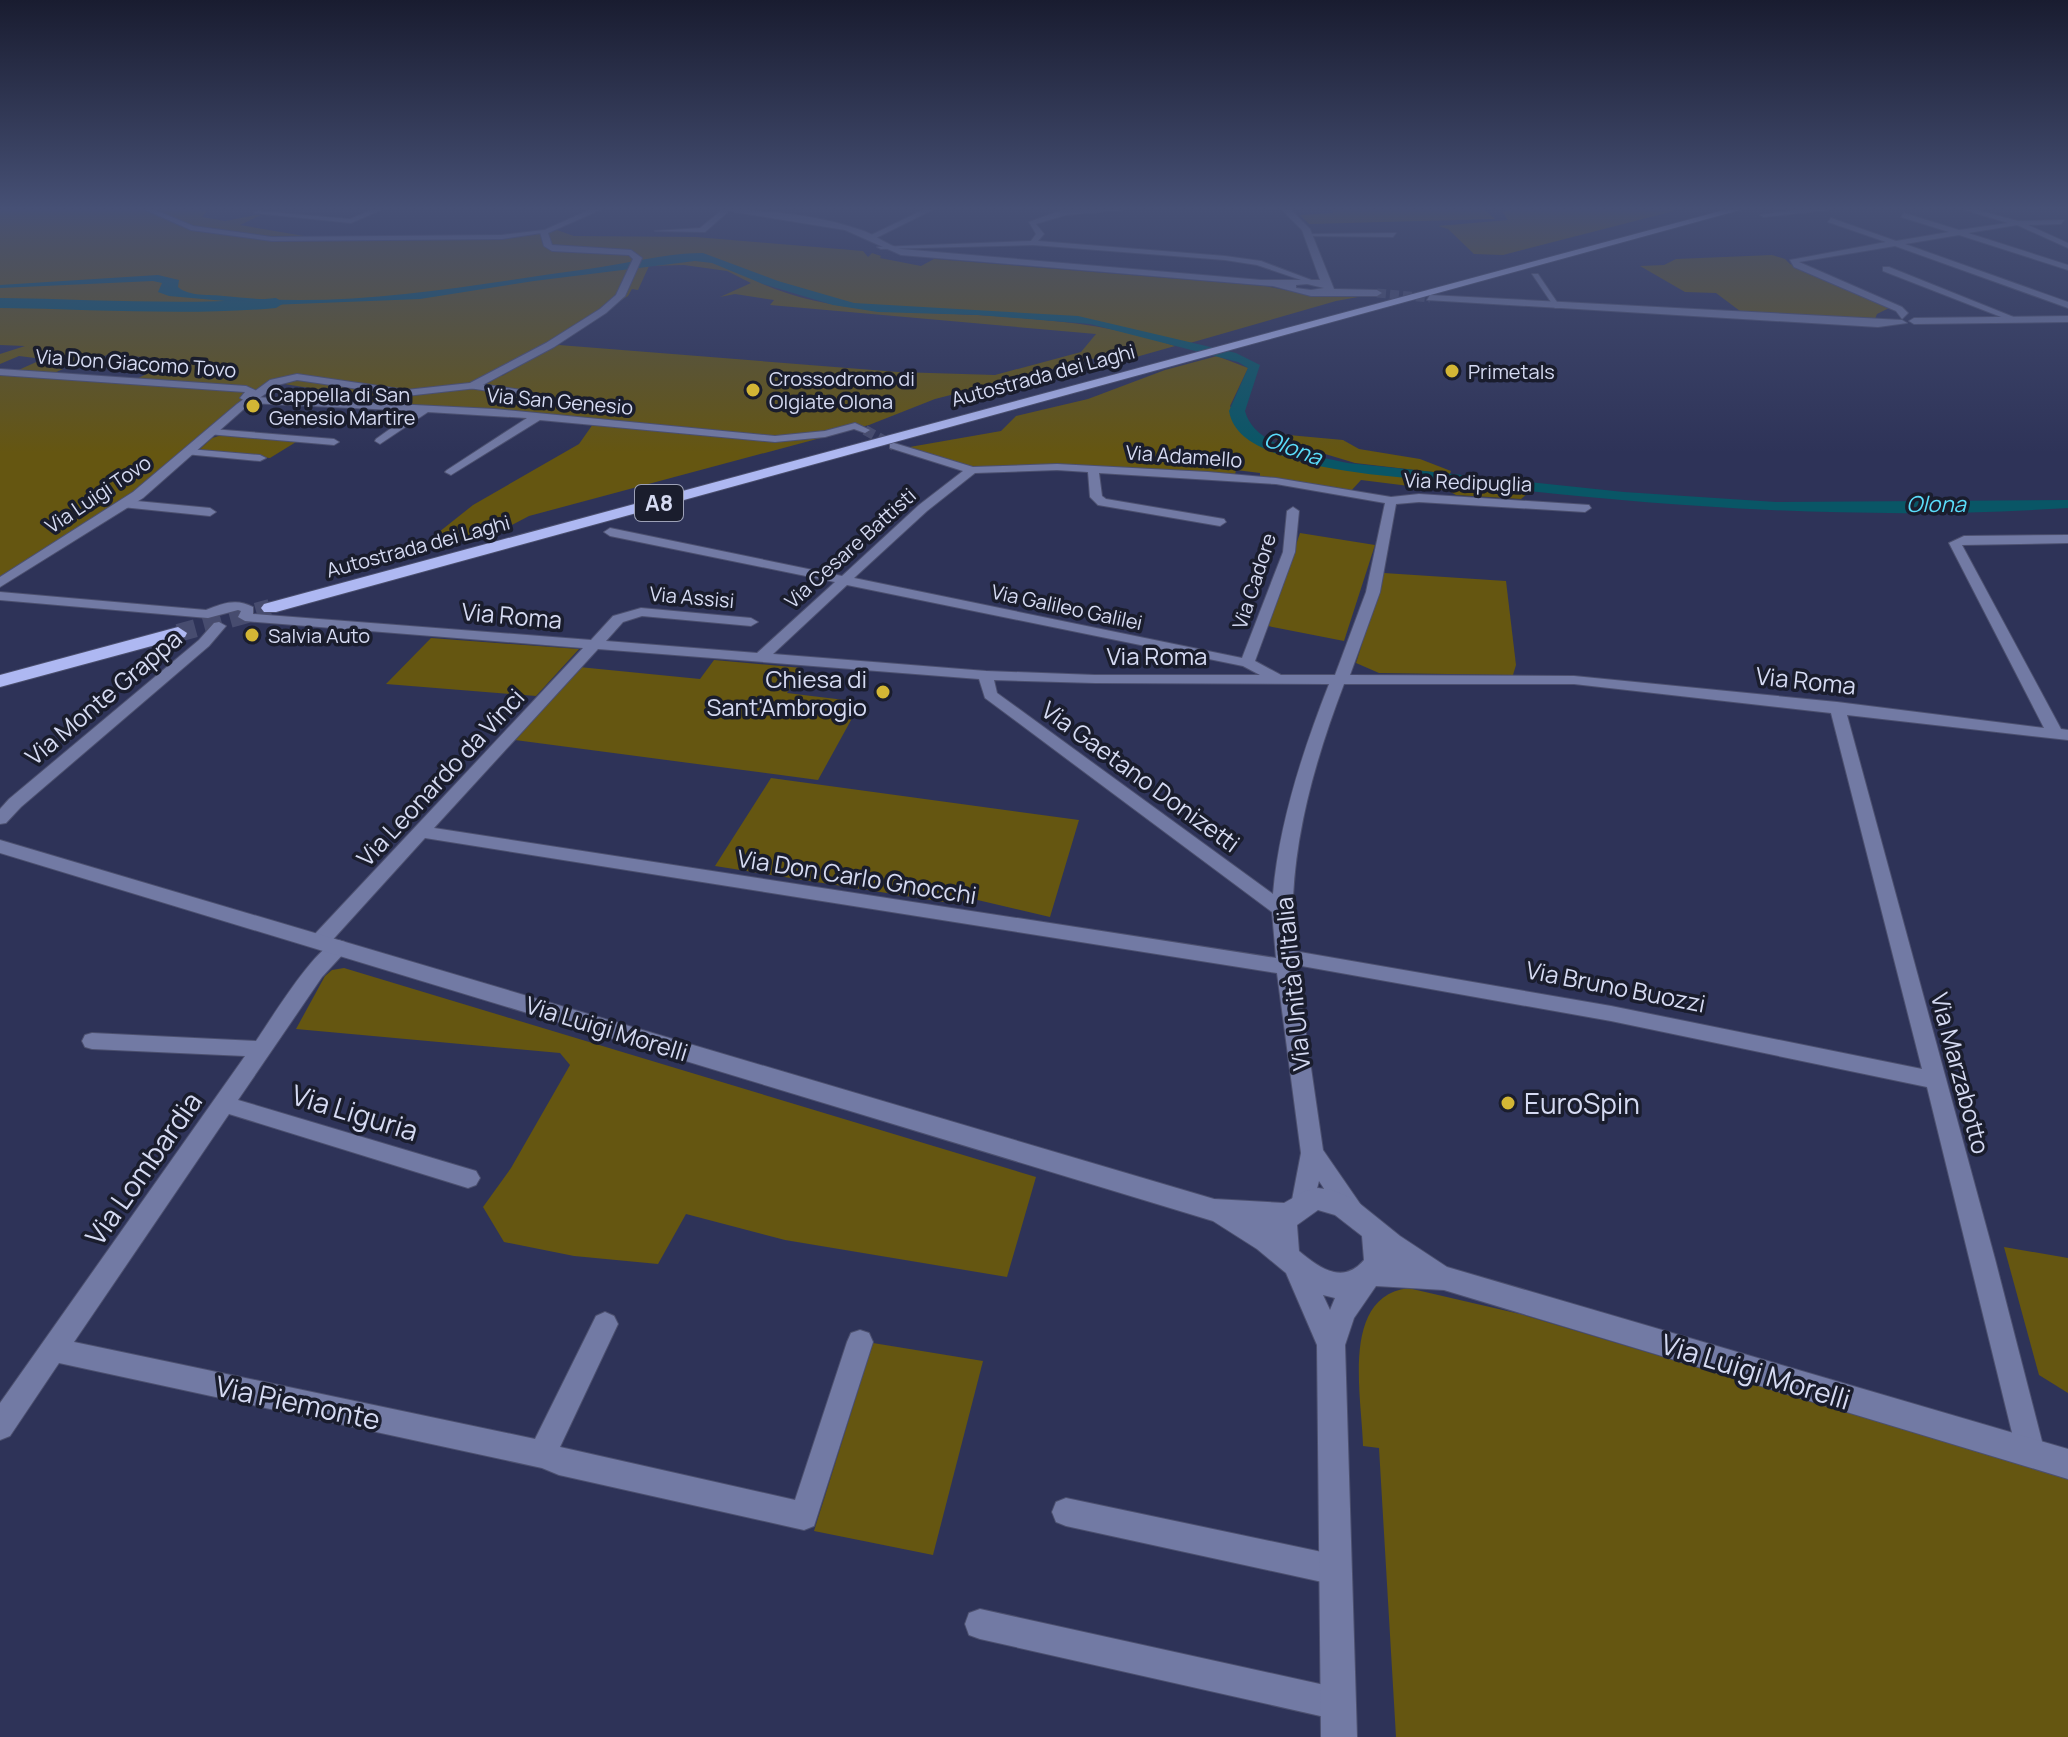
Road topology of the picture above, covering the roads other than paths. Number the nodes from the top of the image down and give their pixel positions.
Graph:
1 (623, 291) edge
2 (1358, 291) edge
3 (1409, 291) edge
4 (1437, 291) edge
5 (1547, 291) edge
6 (1857, 291) edge
7 (1943, 291) edge
8 (2030, 291) edge
9 (1377, 293) tunnel mouth
10 (1431, 297) tunnel mouth
11 (2068, 305) edge
12 (1558, 306) junction
13 (1902, 319) junction
14 (2068, 319) edge
15 (2017, 320) junction
16 (1189, 354) junction
17 (0, 372) edge
18 (473, 386) junction
19 (528, 394) dead end
20 (249, 400) junction
21 (425, 409) junction
22 (538, 416) junction
23 (865, 430) tunnel mouth
24 (212, 432) junction
25 (380, 441) dead end
26 (334, 442) dead end
27 (894, 446) tunnel mouth
28 (189, 452) junction
29 (260, 458) dead end
30 (1093, 469) junction
31 (972, 470) junction
32 (451, 472) dead end
33 (1391, 501) junction
34 (126, 504) junction
35 (1585, 508) dead end
36 (1293, 511) dead end
37 (210, 512) dead end
38 (1220, 522) dead end
39 (610, 532) dead end
40 (2068, 539) edge
41 (843, 581) junction
42 (0, 583) edge
43 (0, 596) edge
44 (268, 604) tunnel mouth
45 (213, 620) junction
46 (751, 622) dead end
47 (595, 645) junction
48 (759, 659) junction
49 (1247, 663) junction
50 (0, 669) edge
51 (986, 675) junction
52 (1340, 678) junction
53 (1280, 679) junction
54 (0, 681) edge
55 (1837, 707) junction
56 (2061, 734) edge
57 (8, 807) edge
58 (0, 819) edge
59 (421, 832) junction
60 (0, 846) edge
61 (1281, 909) junction
62 (329, 944) junction
63 (1286, 961) junction
64 (92, 1041) dead end
65 (262, 1049) junction
66 (1935, 1080) junction
67 (224, 1104) junction
68 (1312, 1153) junction
69 (468, 1178) dead end
70 (1351, 1208) junction
71 (1214, 1210) junction
72 (1296, 1210) junction
73 (1374, 1231) junction
74 (1294, 1264) junction
75 (1368, 1275) junction
76 (1444, 1278) junction
77 (605, 1324) dead end
78 (860, 1342) dead end
79 (1331, 1345) junction
80 (54, 1350) junction
81 (0, 1426) edge
82 (2031, 1453) junction
83 (542, 1454) junction
84 (2068, 1464) edge
85 (1066, 1512) dead end
86 (1336, 1570) junction
87 (980, 1624) dead end
88 (1338, 1704) junction
89 (1339, 1737) edge

1 - 18 street
2 - 9 street
3 - 16 highway, Autostrada dei Laghi / A8
4 - 16 highway, Autostrada dei Laghi / A8
5 - 12 street
6 - 13 street
7 - 15 street
8 - 11 street
10 - 12 street
12 - 13 street
13 - 15 street
14 - 15 street
16 - 44 highway, Autostrada dei Laghi / A8
17 - 20 street, Via Don Giacomo Tovo
18 - 19 street
18 - 20 street, Via Luigi Tovo
20 - 21 street, Via San Genesio
20 - 24 street, Via Luigi Tovo
21 - 22 street, Via San Genesio
21 - 25 street
22 - 23 street, Via San Genesio
22 - 32 street
24 - 26 street
24 - 28 street, Via Luigi Tovo
27 - 31 street
28 - 29 street
28 - 34 street, Via Luigi Tovo
30 - 31 street, Via Adamello
30 - 33 street, Via Adamello
30 - 38 street
31 - 41 street, Via Cesare Battisti
33 - 35 street, Via Redipuglia
33 - 52 street, Via Redipuglia
34 - 37 street
34 - 42 street, Via Luigi Tovo
36 - 49 street, Via Cadore
39 - 41 street, Via Galileo Galilei
40 - 56 street
41 - 48 street, Via Cesare Battisti
41 - 49 street, Via Galileo Galilei
43 - 45 street
45 - 47 street, Via Roma
45 - 57 street, Via Monte Grappa
46 - 47 street, Via Assisi
47 - 48 street, Via Roma
47 - 59 street, Via Leonardo da Vinci
48 - 51 street, Via Roma
49 - 53 street, Via Galileo Galilei
50 - 54 highway
51 - 53 street, Via Roma
51 - 61 street, Via Gaetano Donizetti
52 - 53 street, Via Roma
52 - 55 street, Via Roma
52 - 61 street, Via Unità d'Italia
55 - 56 street, Via Roma
55 - 66 street, Via Marzabotto
57 - 58 street, Via Monte Grappa
59 - 62 street, Via Leonardo da Vinci
59 - 63 street, Via Don Carlo Gnocchi
60 - 62 street, Via Luigi Morelli
61 - 63 street, Via Unità d'Italia
62 - 65 street, Via Lombardia
62 - 71 street, Via Luigi Morelli
63 - 66 street, Via Bruno Buozzi
63 - 68 street, Via Unità d'Italia
64 - 65 street
65 - 67 street, Via Lombardia
66 - 82 street, Via Marzabotto
67 - 69 street, Via Liguria
67 - 80 street, Via Lombardia
68 - 70 street, Via Unità d'Italia
68 - 72 street, Via Unità d'Italia
70 - 72 street, Via Luigi Morelli
70 - 73 street, Via Luigi Morelli
71 - 72 street, Via Luigi Morelli
71 - 74 street, Via Luigi Morelli
72 - 74 street
73 - 75 street
73 - 76 street, Via Luigi Morelli
74 - 75 street, Via Luigi Morelli
74 - 79 street
75 - 76 street, Via Luigi Morelli
75 - 79 street
76 - 82 street, Via Luigi Morelli
77 - 83 street
78 - 83 street, Via Piemonte
79 - 86 street
80 - 81 street, Via Lombardia
80 - 83 street, Via Piemonte
82 - 84 street, Via Luigi Morelli
85 - 86 street
86 - 88 street
87 - 88 street
88 - 89 street

